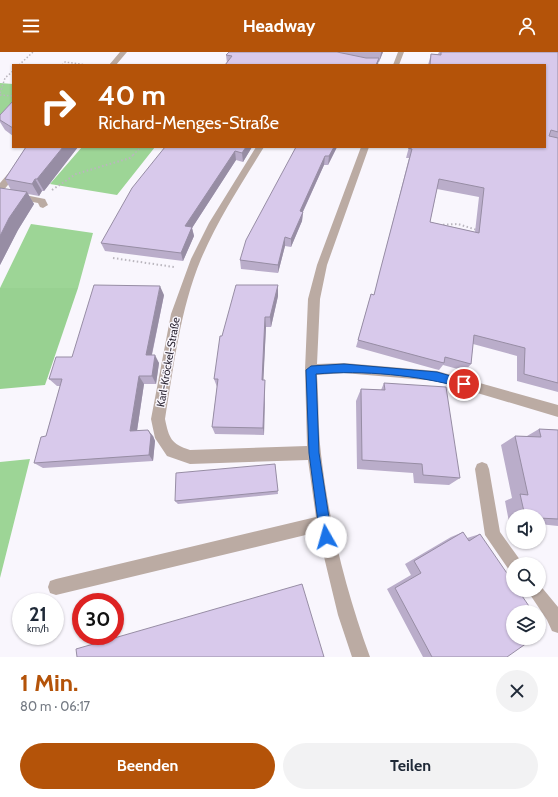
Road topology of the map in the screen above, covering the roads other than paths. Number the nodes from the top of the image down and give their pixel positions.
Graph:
1 (113, 52) edge
2 (124, 52) edge
3 (401, 52) edge
4 (112, 64) edge
5 (396, 64) edge
6 (34, 148) edge
7 (259, 148) edge
8 (365, 148) edge
9 (0, 189) edge
10 (0, 194) edge
11 (42, 203) road end
12 (311, 370) junction
13 (558, 411) edge
14 (314, 453) junction
15 (482, 469) dead end
16 (324, 523) junction
17 (510, 557) edge
18 (56, 587) dead end
19 (540, 597) edge
20 (558, 625) edge
21 (361, 657) edge

1 - 4 street
2 - 4 street
3 - 5 street
6 - 9 street
7 - 14 street, Karl-Kröckel-Straße
8 - 12 street
10 - 11 street
12 - 13 street
12 - 14 street
14 - 16 street
15 - 17 street
16 - 18 street
16 - 21 street
19 - 20 street

